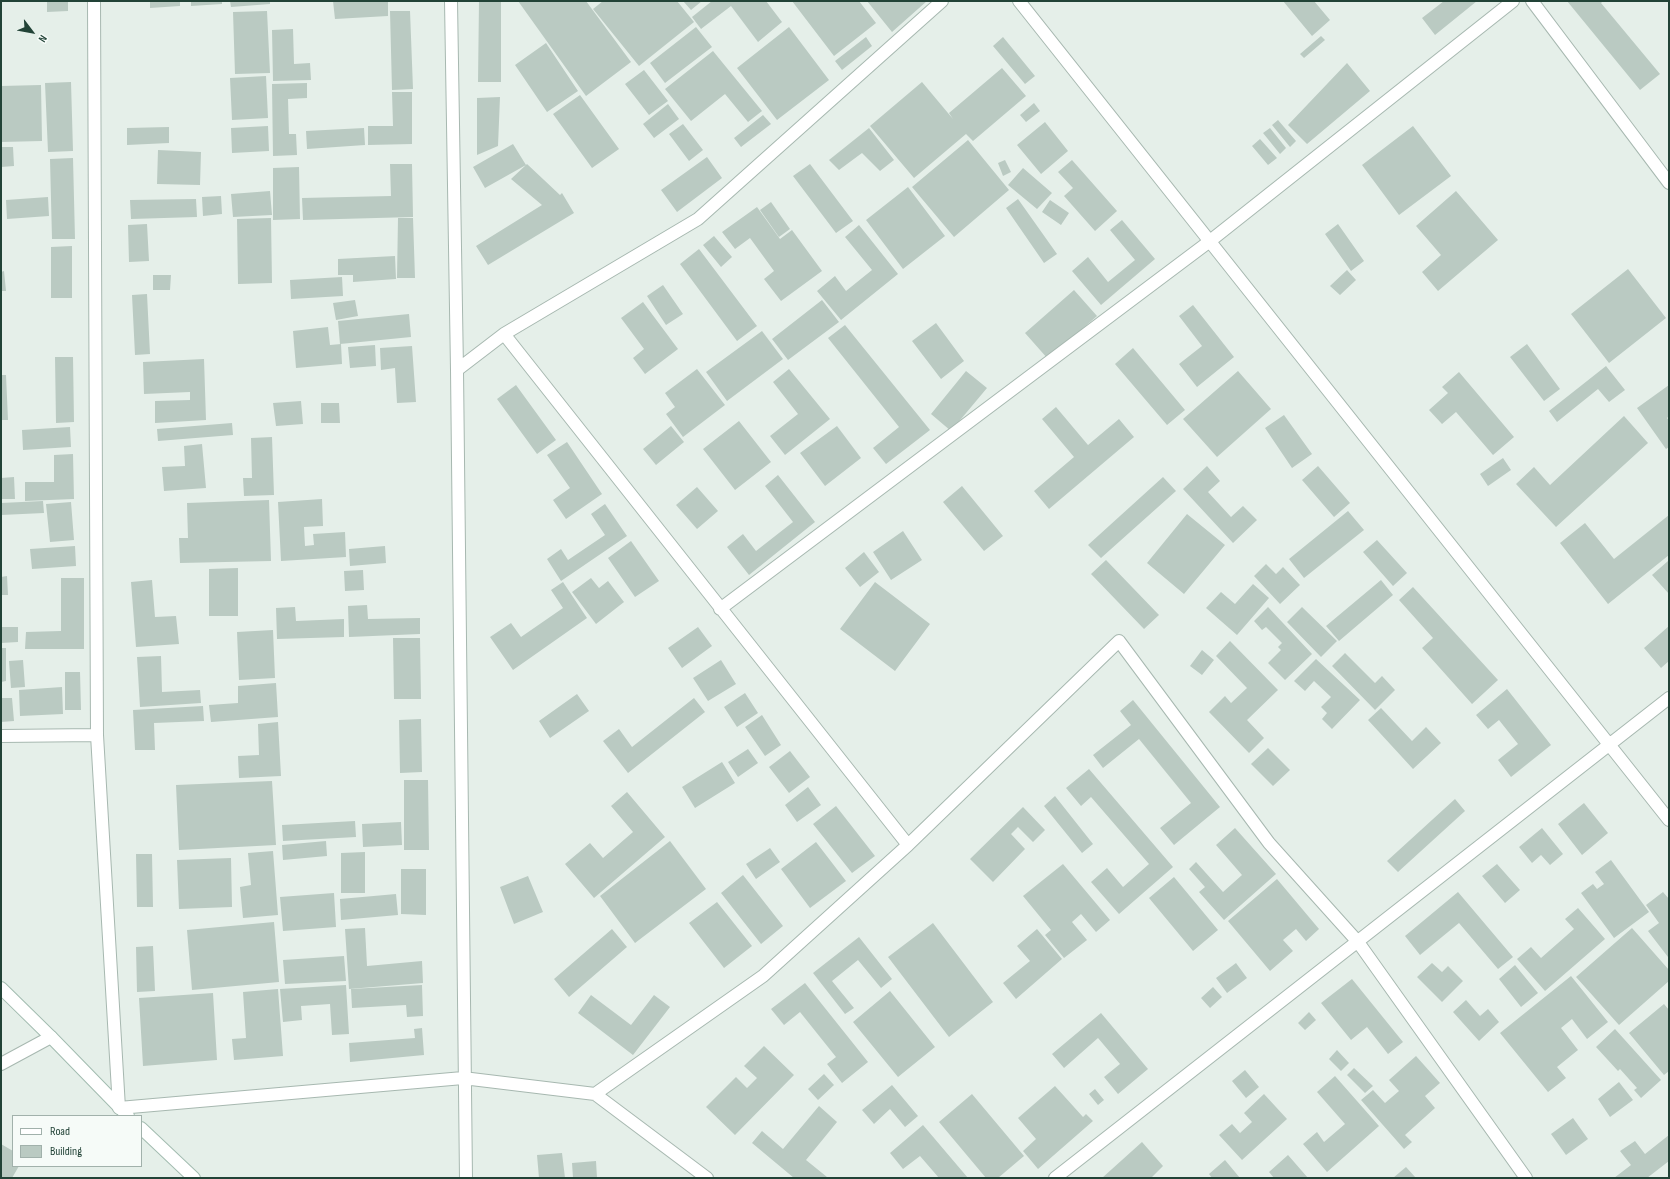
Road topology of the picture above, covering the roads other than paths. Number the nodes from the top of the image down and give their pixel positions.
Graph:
1 (94, 1) edge
2 (451, 1) edge
3 (942, 1) edge
4 (1019, 1) edge
5 (1513, 1) edge
6 (1532, 1) edge
7 (1669, 182) edge
8 (1210, 241) junction
9 (504, 334) junction
10 (457, 370) junction
11 (720, 609) junction
12 (1669, 698) edge
13 (97, 735) junction
14 (1, 736) edge
15 (1610, 744) junction
16 (1669, 820) edge
17 (908, 845) junction
18 (1358, 942) junction
19 (1, 988) edge
20 (52, 1036) junction
21 (1, 1064) edge
22 (464, 1078) junction
23 (595, 1094) junction
24 (123, 1112) edge
25 (142, 1129) edge
26 (194, 1178) edge
27 (466, 1178) edge
28 (707, 1178) edge
29 (1055, 1178) edge
30 (1526, 1178) edge

1 - 13 street
2 - 10 street
3 - 9 street
4 - 8 street
5 - 8 street
6 - 7 street
8 - 11 street
8 - 15 street
9 - 10 street
9 - 11 street
10 - 22 street
11 - 17 street
12 - 15 street
13 - 14 street
13 - 24 street
15 - 16 street
15 - 18 street
17 - 18 street
17 - 23 street
18 - 29 street
18 - 30 street
19 - 20 street
20 - 21 street
20 - 24 street
22 - 23 street
22 - 24 street
22 - 27 street
23 - 28 street
25 - 26 street

